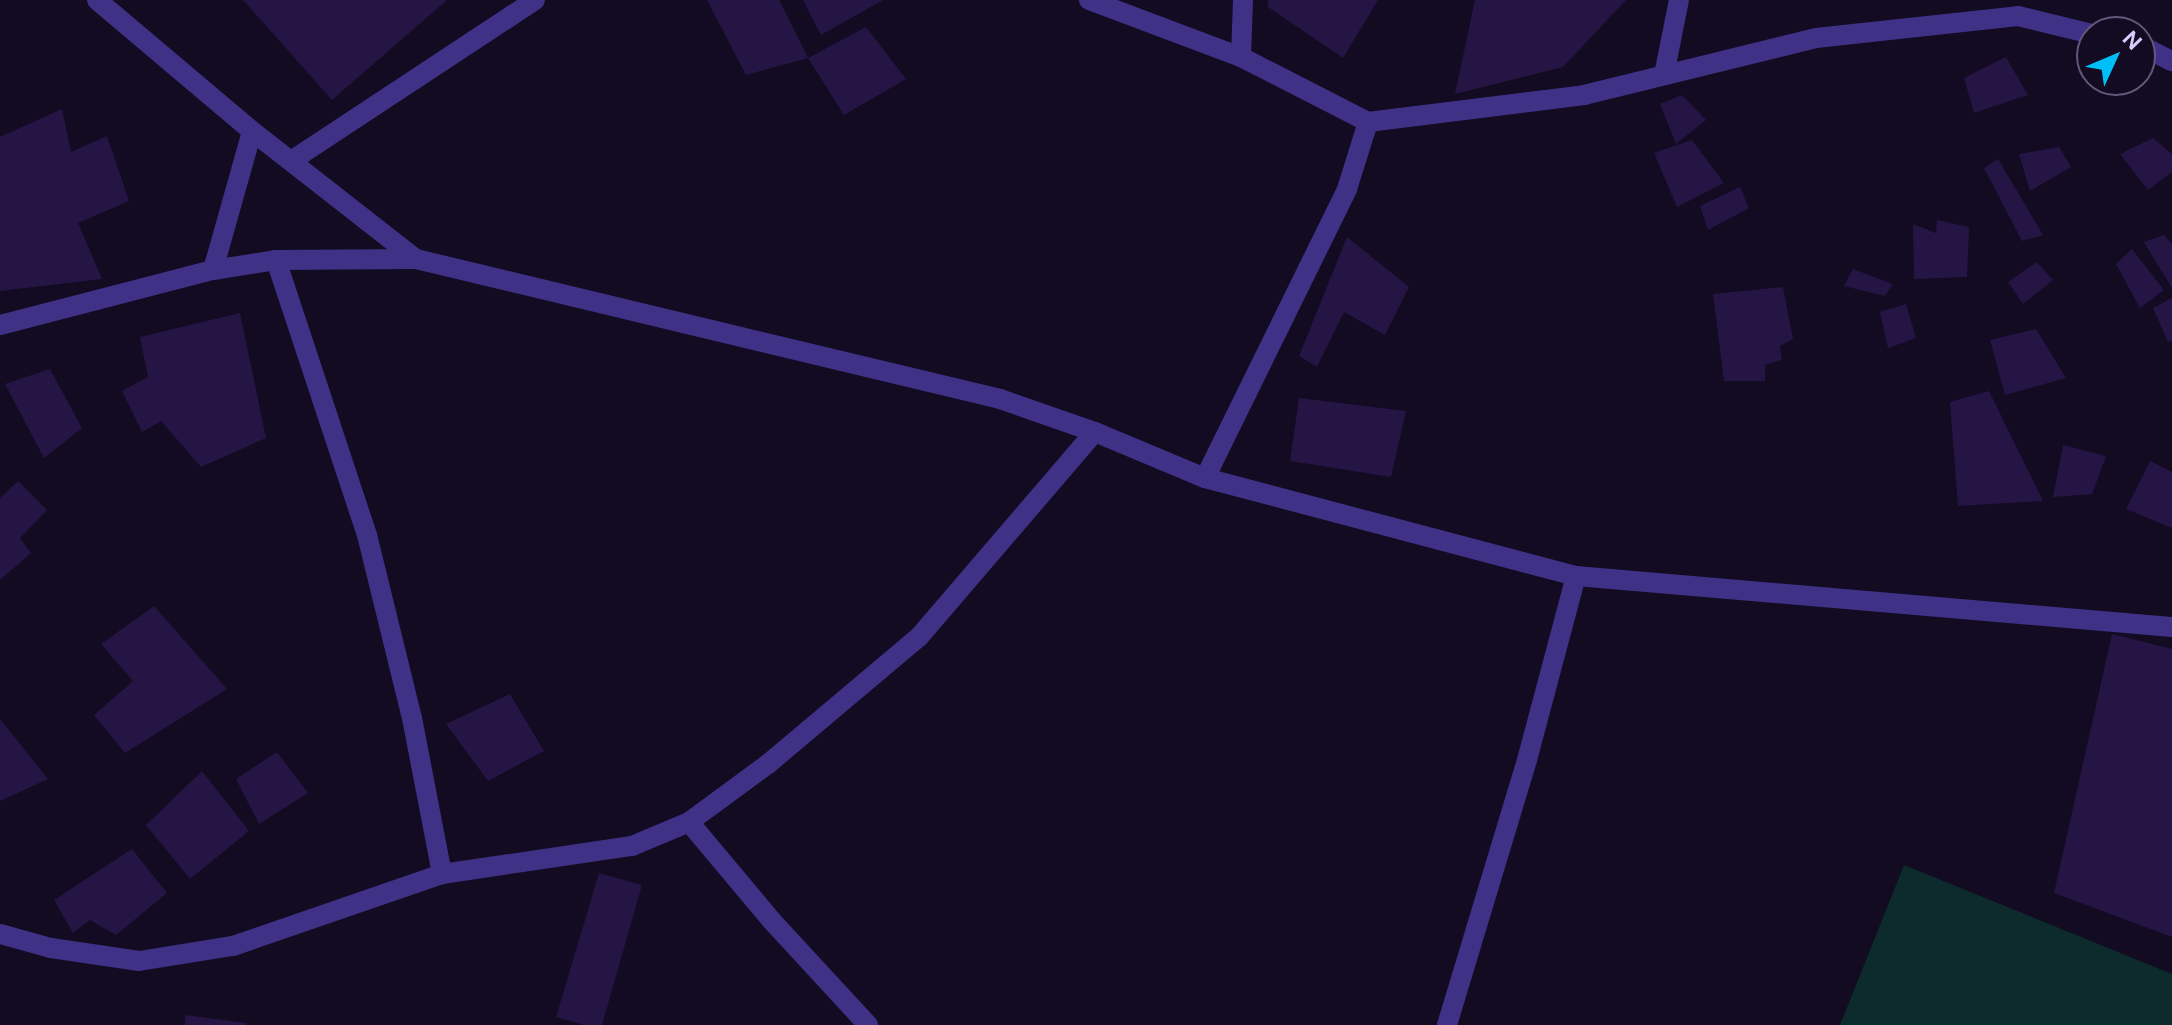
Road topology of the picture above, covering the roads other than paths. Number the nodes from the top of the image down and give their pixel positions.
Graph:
1 (97, 0) edge
2 (535, 0) edge
3 (1089, 0) edge
4 (1243, 0) edge
5 (1679, 0) edge
6 (2076, 30) edge
7 (1241, 57) junction
8 (1664, 75) junction
9 (1368, 122) junction
10 (252, 131) junction
11 (291, 161) junction
12 (416, 259) junction
13 (276, 260) junction
14 (213, 270) junction
15 (0, 325) edge
16 (1095, 432) junction
17 (1205, 478) junction
18 (1576, 576) junction
19 (2172, 627) edge
20 (689, 822) junction
21 (442, 874) junction
22 (0, 934) edge
23 (868, 1025) edge
24 (1447, 1025) edge

1 - 10 street
2 - 11 street
3 - 7 street
4 - 7 street
5 - 8 street
6 - 8 street
7 - 9 street
8 - 9 street
9 - 17 street
10 - 11 street
10 - 14 street
11 - 12 street
12 - 13 street
12 - 16 street
13 - 14 street
13 - 21 street
14 - 15 street
16 - 17 street
16 - 20 street
17 - 18 street
18 - 19 street
18 - 24 street
20 - 21 street
20 - 23 street
21 - 22 street

